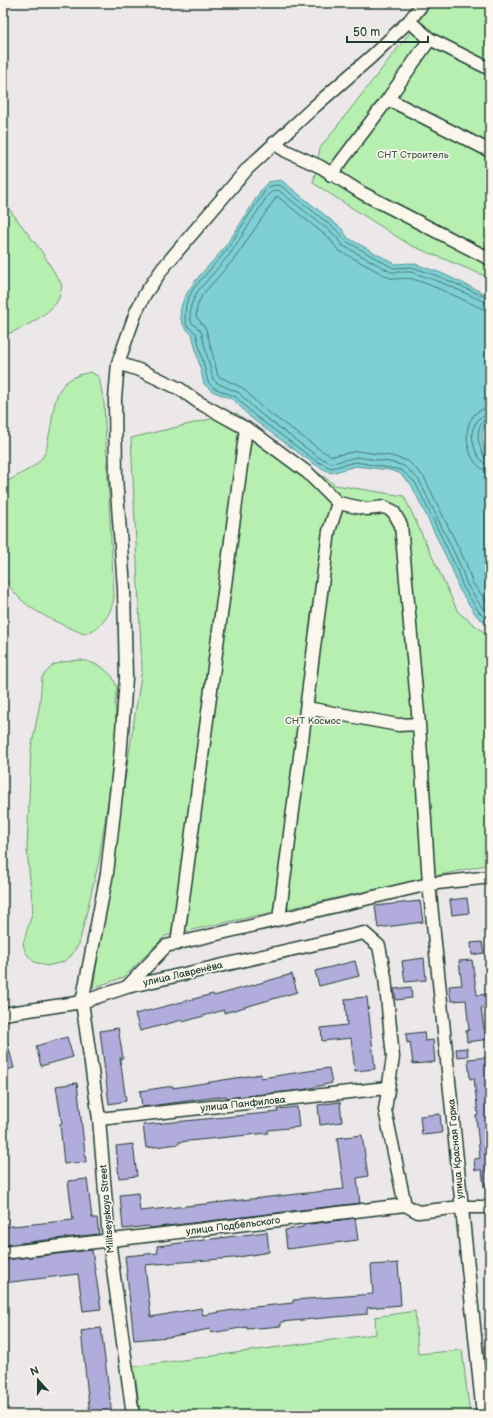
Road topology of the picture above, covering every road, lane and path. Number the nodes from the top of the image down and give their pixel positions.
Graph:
1 (423, 3) edge
2 (409, 21) junction
3 (430, 39) junction
4 (490, 69) edge
5 (388, 99) junction
6 (274, 143) junction
7 (490, 151) edge
8 (331, 175) junction
9 (490, 259) edge
10 (118, 363) junction
11 (246, 428) junction
12 (338, 503) junction
13 (307, 708) junction
14 (419, 724) junction
15 (490, 877) edge
16 (429, 884) junction
17 (279, 919) junction
18 (178, 944) junction
19 (127, 987) junction
20 (82, 1002) junction
21 (3, 1014) edge
22 (387, 1088) junction
23 (98, 1119) junction
24 (405, 1205) junction
25 (461, 1207) junction
26 (490, 1207) edge
27 (109, 1240) junction
28 (3, 1253) edge
29 (132, 1415) edge
30 (483, 1415) edge

1 - 2 street, Militseyskaya Street
2 - 3 street
2 - 6 street, Militseyskaya Street
3 - 4 street
3 - 5 street
5 - 7 street
5 - 8 street
6 - 8 street
6 - 10 street, Militseyskaya Street
8 - 9 street
10 - 11 street
10 - 20 street, Militseyskaya Street
11 - 12 street
11 - 18 street
12 - 13 street
12 - 14 street, улица Красная Горка
13 - 14 street
13 - 17 street
14 - 16 street, улица Красная Горка
15 - 16 street
16 - 17 street
16 - 25 street, улица Красная Горка
17 - 18 street
18 - 19 street
19 - 20 street, улица Лавренёва
19 - 22 street, улица Лавренёва
20 - 21 street, улица Лавренёва
20 - 23 street, Militseyskaya Street
22 - 23 street, улица Панфилова
22 - 24 street
23 - 27 street, Militseyskaya Street
24 - 25 street, улица Подбельского
24 - 27 street, улица Подбельского
25 - 26 street, улица Подбельского
25 - 30 street, улица Красная Горка
27 - 28 street, улица Подбельского
27 - 29 street, Militseyskaya Street

